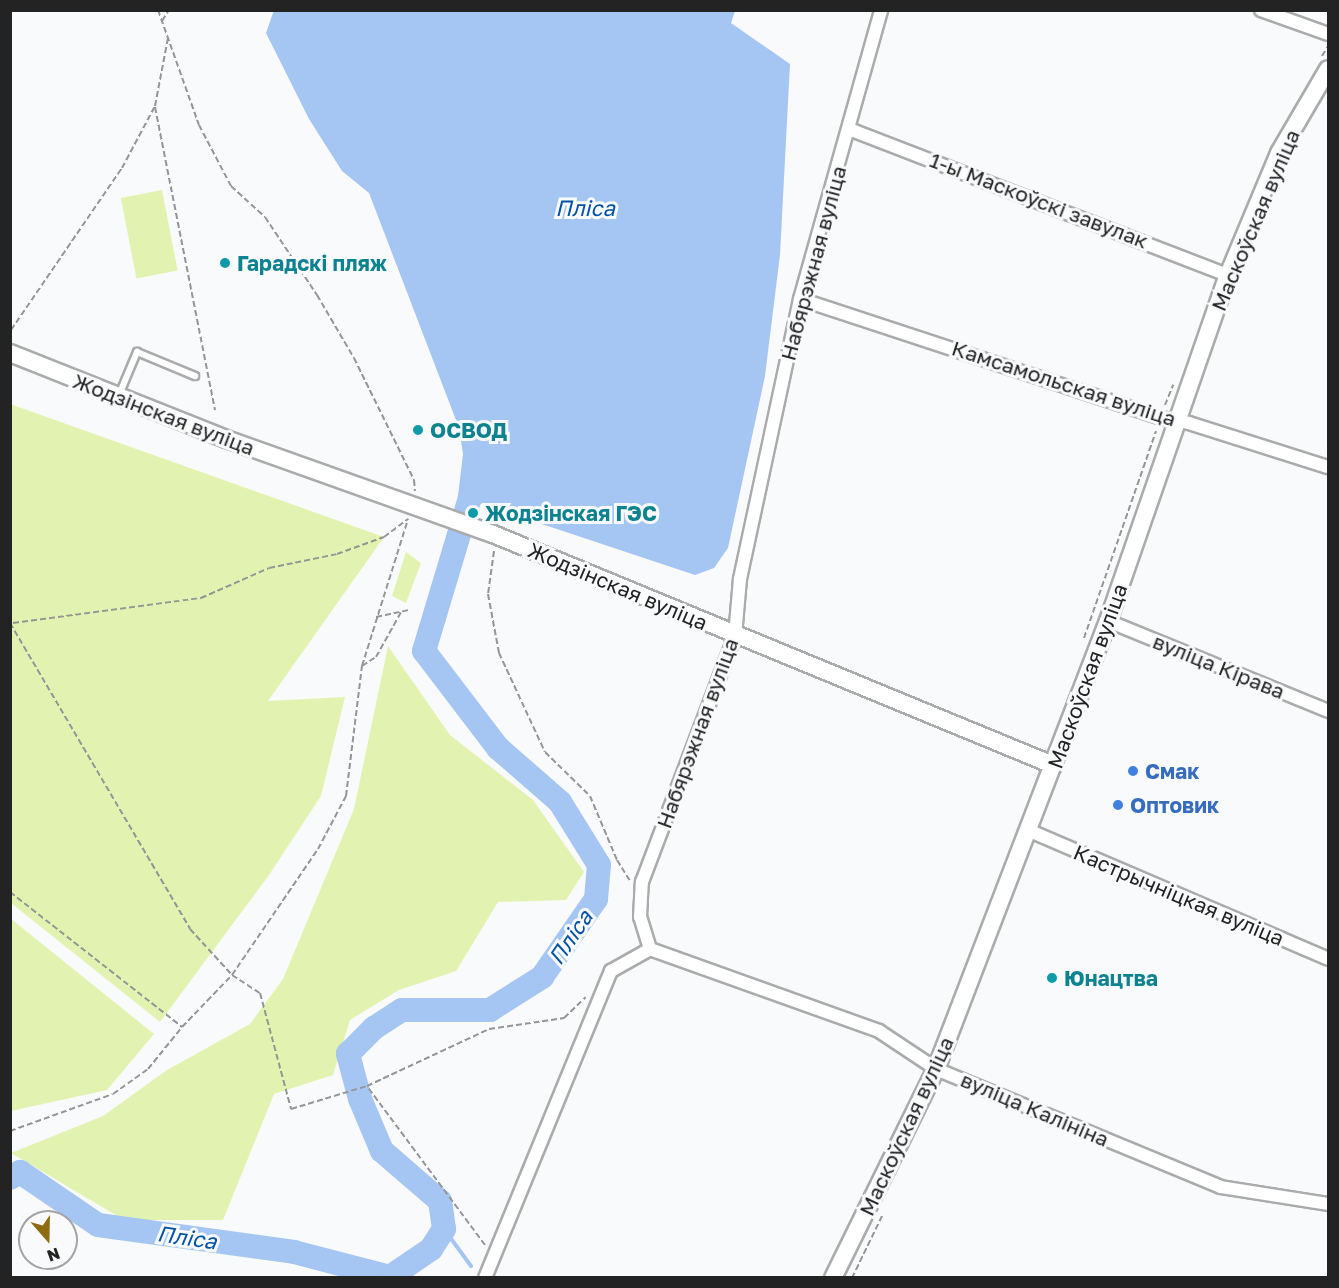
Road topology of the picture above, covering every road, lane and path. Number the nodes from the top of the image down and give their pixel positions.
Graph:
1 (158, 10) edge
2 (169, 10) edge
3 (881, 10) edge
4 (1261, 10) edge
5 (162, 21) junction
6 (1329, 34) edge
7 (168, 37) junction
8 (1329, 69) edge
9 (155, 106) junction
10 (849, 129) junction
11 (1228, 275) junction
12 (800, 299) junction
13 (11, 330) edge
14 (10, 353) edge
15 (195, 376) dead end
16 (119, 396) junction
17 (215, 410) dead end
18 (1176, 420) junction
19 (1329, 467) edge
20 (412, 512) junction
21 (494, 551) dead end
22 (408, 610) dead end
23 (401, 612) junction
24 (375, 617) junction
25 (1108, 621) junction
26 (11, 623) edge
27 (735, 636) junction
28 (362, 666) junction
29 (1329, 711) edge
30 (1053, 765) junction
31 (1030, 831) junction
32 (10, 892) edge
33 (641, 898) junction
34 (650, 948) junction
35 (1329, 959) edge
36 (232, 975) junction
37 (588, 995) dead end
38 (182, 1027) junction
39 (936, 1069) junction
40 (367, 1086) junction
41 (10, 1131) edge
42 (1329, 1204) edge
43 (495, 1259) junction
44 (485, 1278) edge
45 (833, 1278) edge

1 - 5 path
2 - 5 path
3 - 10 street, Набярэжная вуліца
4 - 6 street
5 - 7 path
7 - 9 path
7 - 20 path
8 - 11 main road, Маскоўская вуліца
9 - 13 path
9 - 17 path
10 - 11 street, 1-ы Маскоўскі завулак
10 - 12 street, Набярэжная вуліца
11 - 18 main road, Маскоўская вуліца
12 - 18 street, Камсамольская вуліца
12 - 27 street, Набярэжная вуліца
14 - 16 main road, Жодзінская вуліца
15 - 16 lane
16 - 20 main road, Жодзінская вуліца
18 - 19 street, Камсамольская вуліца
18 - 25 main road, Маскоўская вуліца
20 - 24 path
20 - 26 path
20 - 27 main road, Жодзінская вуліца
21 - 33 path
22 - 23 path
23 - 24 path
23 - 28 path
24 - 28 path
25 - 29 street, вуліца Кірава
25 - 30 main road, Маскоўская вуліца
26 - 36 path
27 - 30 main road, Жодзінская вуліца
27 - 33 street, Набярэжная вуліца
28 - 36 path
30 - 31 main road, Маскоўская вуліца
31 - 35 street, Кастрычніцкая вуліца
31 - 39 main road, Маскоўская вуліца
32 - 38 path
33 - 34 street, Набярэжная вуліца
34 - 39 street, вуліца Калініна
34 - 43 street
36 - 38 path
36 - 40 path
37 - 40 path
38 - 41 path
39 - 42 street, вуліца Калініна
39 - 45 main road, Маскоўская вуліца
40 - 43 path
43 - 44 street

